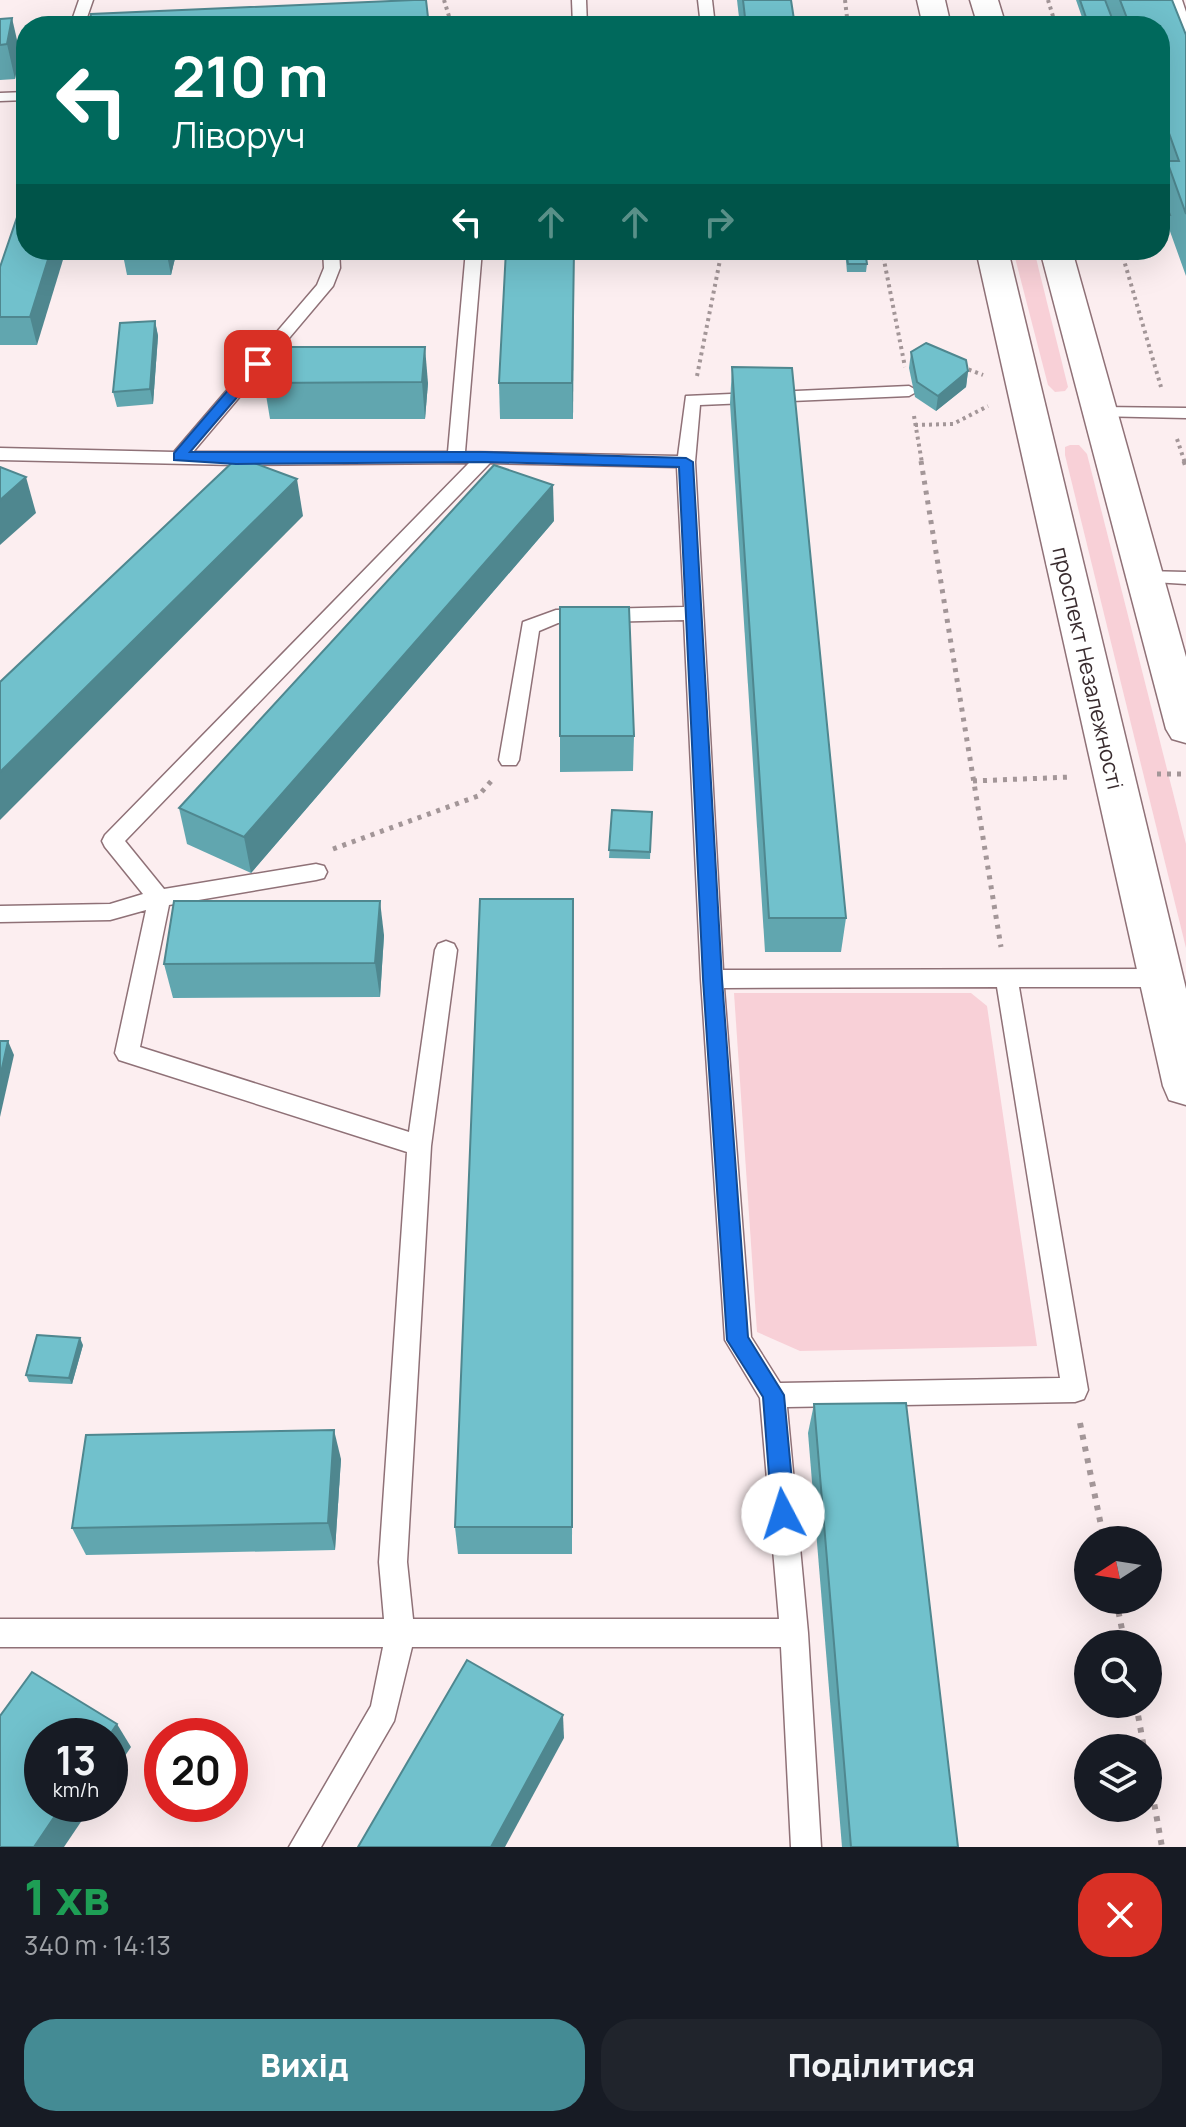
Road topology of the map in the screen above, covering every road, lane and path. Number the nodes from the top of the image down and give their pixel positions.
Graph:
1 (1175, 0) edge
2 (1186, 32) edge
3 (332, 260) edge
4 (473, 260) edge
5 (720, 260) edge
6 (884, 260) edge
7 (994, 260) edge
8 (1059, 260) edge
9 (1124, 260) edge
10 (903, 356) junction
11 (915, 357) edge
12 (951, 363) edge
13 (986, 377) dead end
14 (909, 391) junction
15 (692, 400) junction
16 (994, 403) dead end
17 (1100, 412) junction
18 (1177, 413) edge
19 (915, 425) junction
20 (0, 454) edge
21 (179, 457) junction
22 (485, 457) junction
23 (456, 458) junction
24 (236, 459) junction
25 (686, 462) junction
26 (1186, 467) edge
27 (213, 481) edge
28 (1144, 577) junction
29 (1186, 578) edge
30 (693, 613) junction
31 (1186, 729) edge
32 (509, 760) joint
33 (316, 872) joint
34 (159, 898) junction
35 (0, 914) edge
36 (446, 950) dead end
37 (1006, 976) junction
38 (1161, 978) junction
39 (712, 979) junction
40 (1186, 1086) edge
41 (419, 1146) junction
42 (1075, 1390) junction
43 (773, 1395) junction
44 (1101, 1526) edge
45 (794, 1633) junction
46 (400, 1635) junction
47 (3, 1637) edge
48 (1158, 1822) edge
49 (304, 1847) edge
50 (806, 1847) edge
51 (1162, 1847) edge

1 - 2 lane
3 - 21 lane
4 - 23 lane
5 - 15 path
6 - 10 path
7 - 38 main road, проспект Незалежності
8 - 17 main road
9 - 18 path
10 - 11 path
10 - 14 path
12 - 13 path
14 - 15 lane
14 - 19 path
15 - 25 lane
16 - 19 path
17 - 18 lane
17 - 28 main road
18 - 26 path
19 - 37 path
20 - 21 lane
21 - 24 lane
22 - 23 lane
22 - 25 lane
22 - 34 lane
23 - 24 lane
24 - 27 lane
25 - 30 lane
28 - 29 lane
28 - 31 main road
30 - 32 lane
30 - 39 lane
32 - 33 path
33 - 34 lane
34 - 35 lane
34 - 41 lane
36 - 41 lane
37 - 38 lane
37 - 39 lane
37 - 42 lane
38 - 40 main road, проспект Незалежності
39 - 43 lane
41 - 46 lane
42 - 43 lane
42 - 44 path
43 - 45 lane
45 - 46 lane
45 - 50 lane
46 - 47 lane
46 - 49 lane
48 - 51 path

